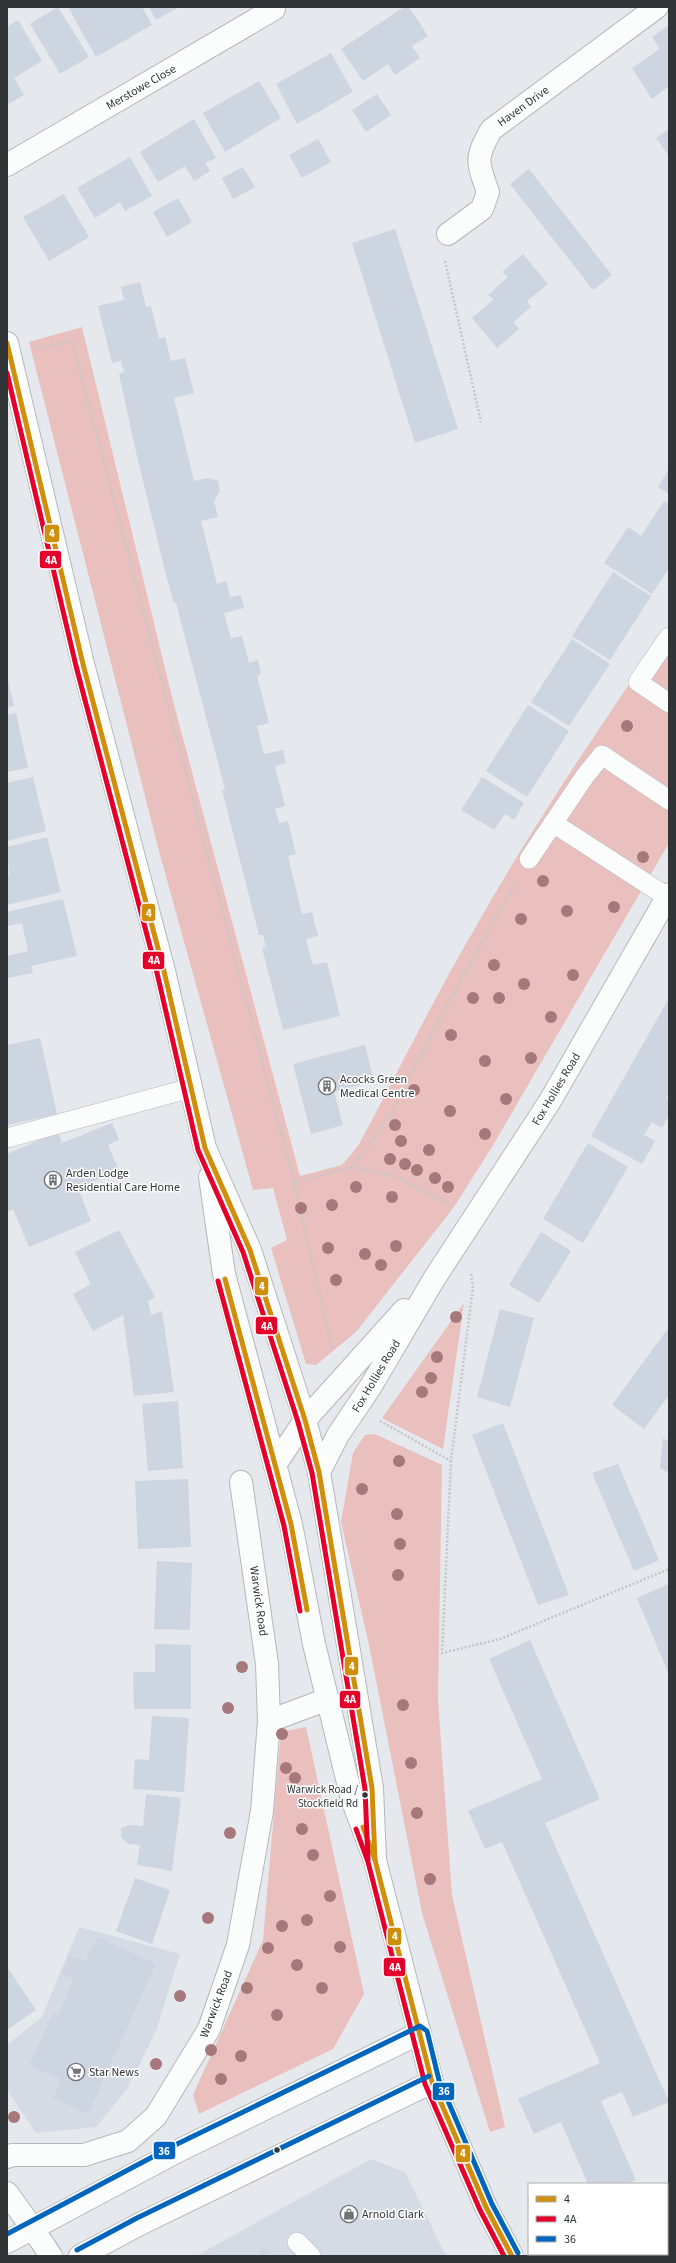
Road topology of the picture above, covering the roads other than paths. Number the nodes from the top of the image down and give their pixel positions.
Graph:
1 (657, 7) edge
2 (274, 8) dead end
3 (7, 165) edge
4 (448, 234) road end
5 (10, 359) edge
6 (669, 637) edge
7 (669, 703) edge
8 (669, 800) edge
9 (553, 823) junction
10 (529, 859) road end
11 (668, 896) edge
12 (191, 1088) junction
13 (7, 1138) edge
14 (206, 1148) junction
15 (434, 1278) junction
16 (305, 1420) junction
17 (276, 1465) junction
18 (319, 1472) junction
19 (241, 1482) dead end
20 (328, 1699) junction
21 (269, 1721) junction
22 (375, 1860) junction
23 (420, 2033) junction
24 (432, 2082) junction
25 (7, 2157) edge
26 (7, 2193) edge
27 (34, 2229) junction
28 (7, 2242) edge
29 (297, 2242) dead end
30 (51, 2256) edge
31 (80, 2256) edge
32 (311, 2256) edge
33 (512, 2256) edge

1 - 4 main road, Haven Drive
2 - 3 main road, Merstowe Close
5 - 12 main road
6 - 7 lane
8 - 9 lane
9 - 10 lane
9 - 11 lane
11 - 15 main road, Fox Hollies Road
12 - 13 lane
12 - 14 main road
14 - 16 main road
14 - 17 main road
15 - 16 main road, Fox Hollies Road
15 - 18 main road, Fox Hollies Road
16 - 17 main road, Fox Hollies Road
16 - 18 main road
17 - 20 main road
18 - 22 main road
19 - 21 main road, Warwick Road
20 - 21 main road
20 - 22 main road
21 - 25 main road, Warwick Road
22 - 23 main road
23 - 24 main road
23 - 27 main road
24 - 31 main road
24 - 33 main road
26 - 27 main road
27 - 28 main road
27 - 30 main road
29 - 32 lane

